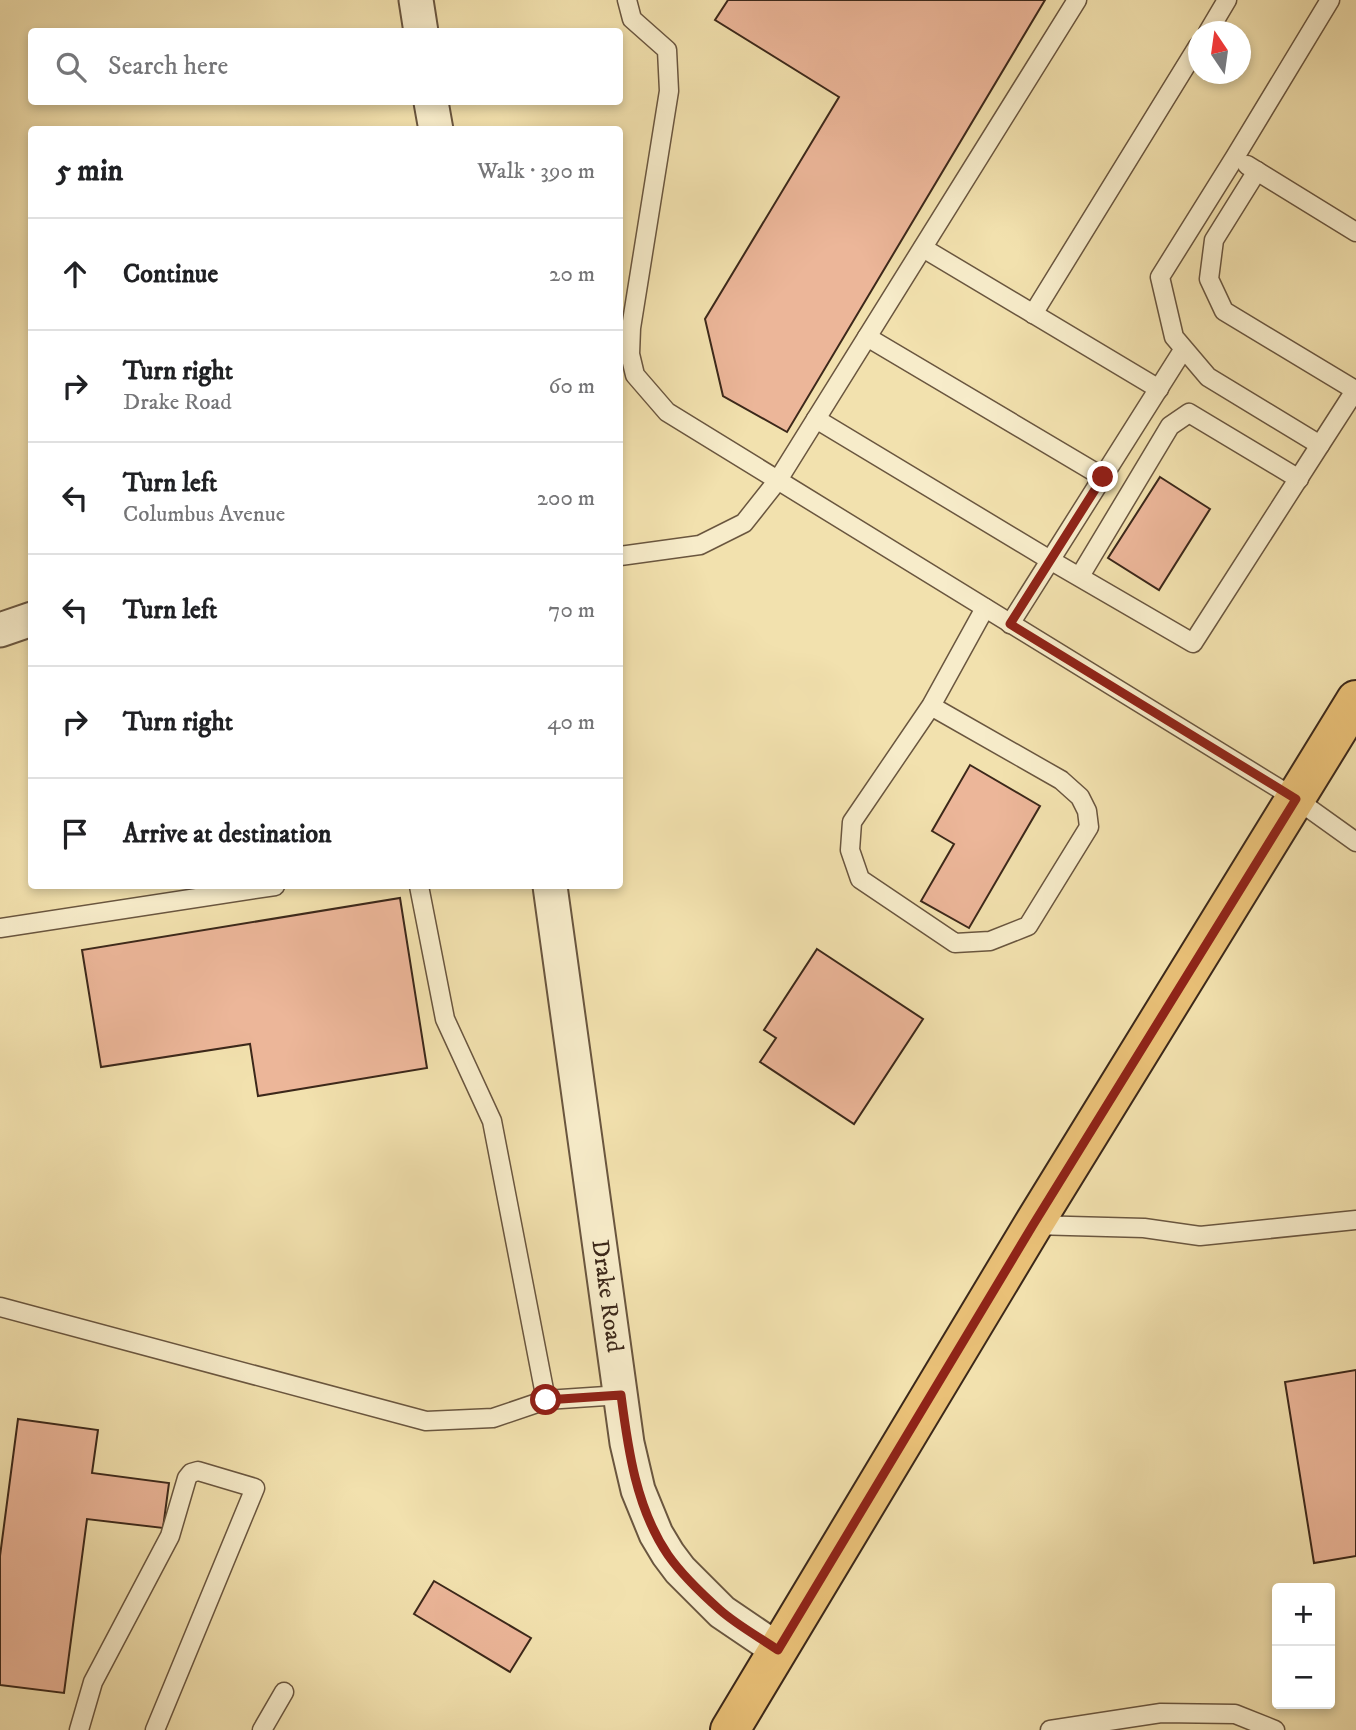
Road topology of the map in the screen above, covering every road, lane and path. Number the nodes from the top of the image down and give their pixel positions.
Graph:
1 (416, 0) edge
2 (627, 0) edge
3 (1077, 0) edge
4 (1227, 0) edge
5 (1330, 0) edge
6 (1215, 21) edge
7 (420, 28) edge
8 (1188, 64) edge
9 (432, 105) edge
10 (435, 126) edge
11 (1235, 157) junction
12 (1256, 171) junction
13 (1356, 232) edge
14 (923, 248) junction
15 (1033, 314) junction
16 (867, 337) junction
17 (1183, 350) junction
18 (1159, 389) junction
19 (1356, 389) edge
20 (816, 419) junction
21 (1320, 445) junction
22 (1103, 477) junction
23 (1299, 479) junction
24 (778, 480) junction
25 (623, 556) edge
26 (1051, 560) junction
27 (1080, 576) junction
28 (985, 608) junction
29 (28, 620) edge
30 (1010, 624) junction
31 (0, 630) edge
32 (1356, 699) edge
33 (931, 706) junction
34 (1296, 799) junction
35 (1356, 842) edge
36 (255, 889) edge
37 (420, 889) edge
38 (550, 889) edge
39 (0, 928) edge
40 (1356, 1220) edge
41 (1033, 1225) junction
42 (0, 1307) edge
43 (621, 1395) junction
44 (546, 1400) junction
45 (778, 1650) junction
46 (284, 1692) dead end
47 (79, 1730) edge
48 (155, 1730) edge
49 (262, 1730) edge
50 (730, 1730) edge
51 (1050, 1730) edge
52 (1275, 1730) edge

1 - 7 street
2 - 24 lane
3 - 14 lane
4 - 6 lane
5 - 11 lane
8 - 15 lane
9 - 10 street
11 - 12 lane
11 - 17 lane
12 - 13 lane
12 - 19 lane
14 - 15 lane
14 - 16 lane
15 - 18 lane
16 - 20 lane
16 - 22 lane
17 - 18 lane
17 - 21 lane
18 - 22 lane
19 - 21 lane
20 - 24 lane
20 - 26 lane
21 - 23 lane
22 - 26 lane
23 - 27 lane
23 - 27 lane
24 - 25 lane
24 - 28 lane
26 - 27 lane
26 - 30 lane
28 - 30 lane
28 - 33 lane
29 - 31 street
30 - 34 lane
32 - 34 main road
33 - 33 lane
34 - 35 lane
34 - 41 main road
36 - 39 lane
37 - 44 lane
38 - 43 street, Drake Road
40 - 41 lane
41 - 45 main road
42 - 44 lane
43 - 44 lane
43 - 45 street, Drake Road
45 - 50 main road
46 - 49 lane
47 - 48 lane
51 - 52 lane

